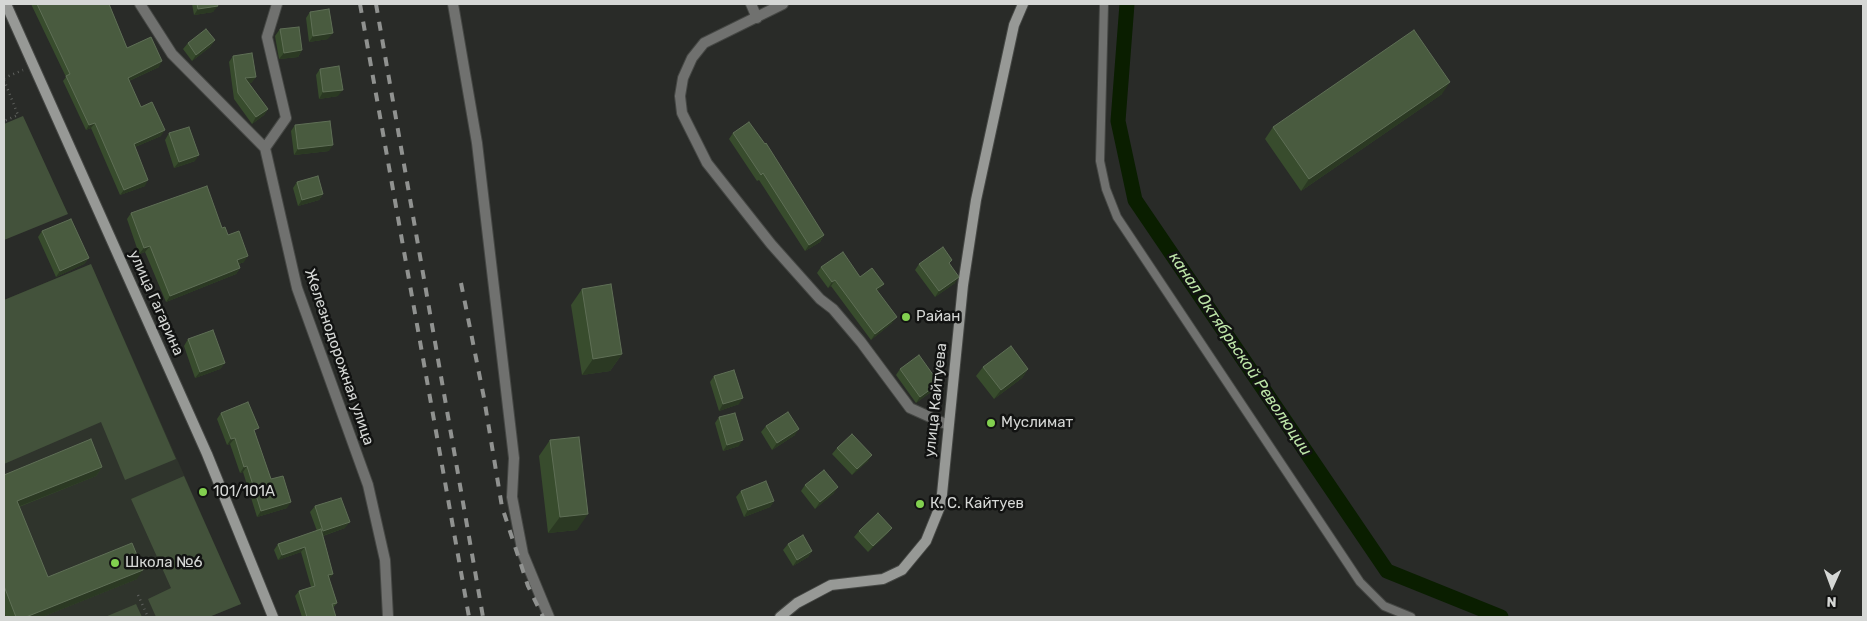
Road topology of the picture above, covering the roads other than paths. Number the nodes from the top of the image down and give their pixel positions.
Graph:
1 (6, 4) edge
2 (140, 4) edge
3 (277, 4) edge
4 (453, 4) edge
5 (751, 4) edge
6 (783, 4) edge
7 (1023, 4) edge
8 (1104, 4) edge
9 (757, 18) junction
10 (265, 148) junction
11 (948, 425) junction
12 (273, 617) edge
13 (388, 617) edge
14 (549, 617) edge
15 (780, 617) edge
16 (1412, 617) edge

1 - 12 main road, улица Гагарина
2 - 10 street
3 - 10 street
4 - 14 street
5 - 9 street
6 - 9 street
7 - 11 main road, улица Кайтуева
8 - 16 lane
9 - 11 street
10 - 13 street, Железнодорожная улица
11 - 15 main road, улица Кайтуева

